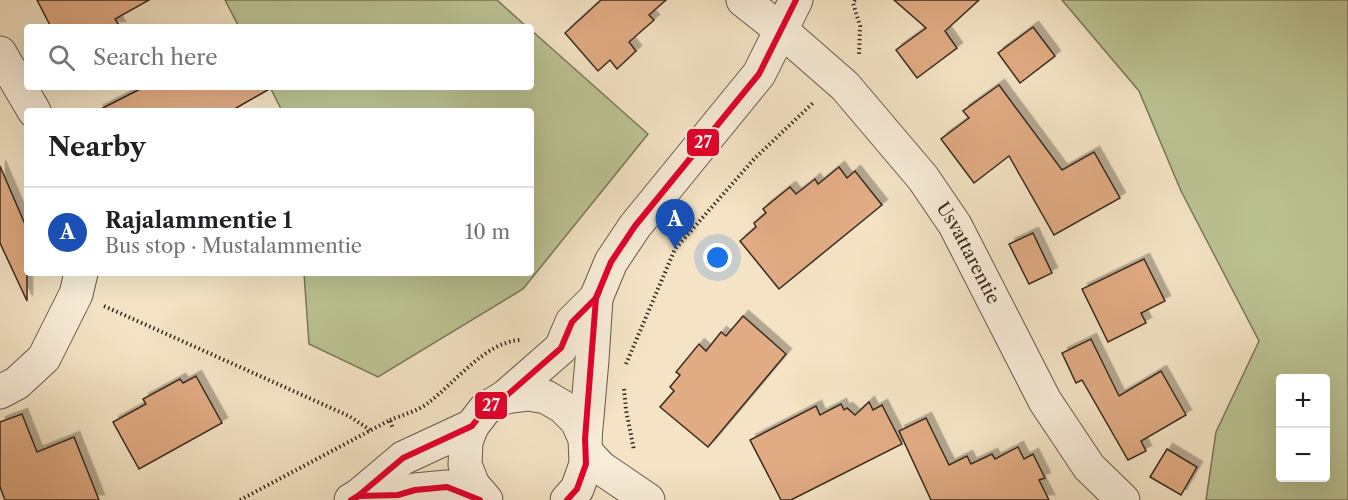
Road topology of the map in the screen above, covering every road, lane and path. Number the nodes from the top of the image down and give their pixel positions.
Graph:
1 (743, 0) edge
2 (796, 0) edge
3 (847, 0) edge
4 (853, 3) dead end
5 (782, 31) junction
6 (0, 53) edge
7 (32, 108) edge
8 (79, 283) edge
9 (596, 298) junction
10 (624, 385) dead end
11 (0, 392) edge
12 (505, 397) junction
13 (472, 426) junction
14 (370, 430) junction
15 (585, 446) junction
16 (403, 458) junction
17 (640, 494) edge
18 (355, 498) edge
19 (240, 500) edge
20 (480, 500) edge
21 (486, 500) edge
22 (567, 500) edge
23 (1123, 500) edge

1 - 5 street, Usvattarentie
2 - 5 street
3 - 4 path
5 - 9 street
5 - 23 street, Usvattarentie
6 - 7 street
8 - 11 street
8 - 14 path
9 - 12 street
9 - 15 street
10 - 17 path
12 - 13 street
12 - 15 street
13 - 16 street
13 - 21 street
14 - 16 path
14 - 19 path
15 - 17 street
15 - 22 street
16 - 18 street
18 - 20 street

